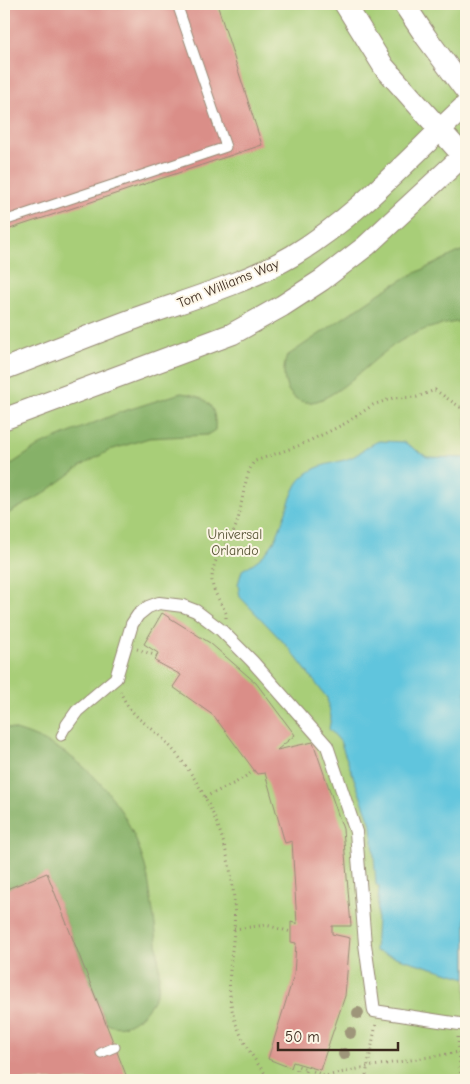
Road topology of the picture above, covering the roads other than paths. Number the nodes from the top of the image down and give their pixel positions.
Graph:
1 (178, 4) edge
2 (345, 4) edge
3 (404, 4) edge
4 (466, 91) edge
5 (466, 105) edge
6 (439, 130) junction
7 (465, 156) edge
8 (10, 220) dead end
9 (4, 369) edge
10 (4, 419) edge
11 (64, 731) dead end
12 (464, 1029) edge
13 (115, 1047) dead end
14 (101, 1053) dead end

1 - 8 lane
2 - 6 street
3 - 4 street
5 - 6 street, Tom Williams Way
6 - 7 street
6 - 9 street, Tom Williams Way
7 - 10 street
11 - 12 street
13 - 14 lane

